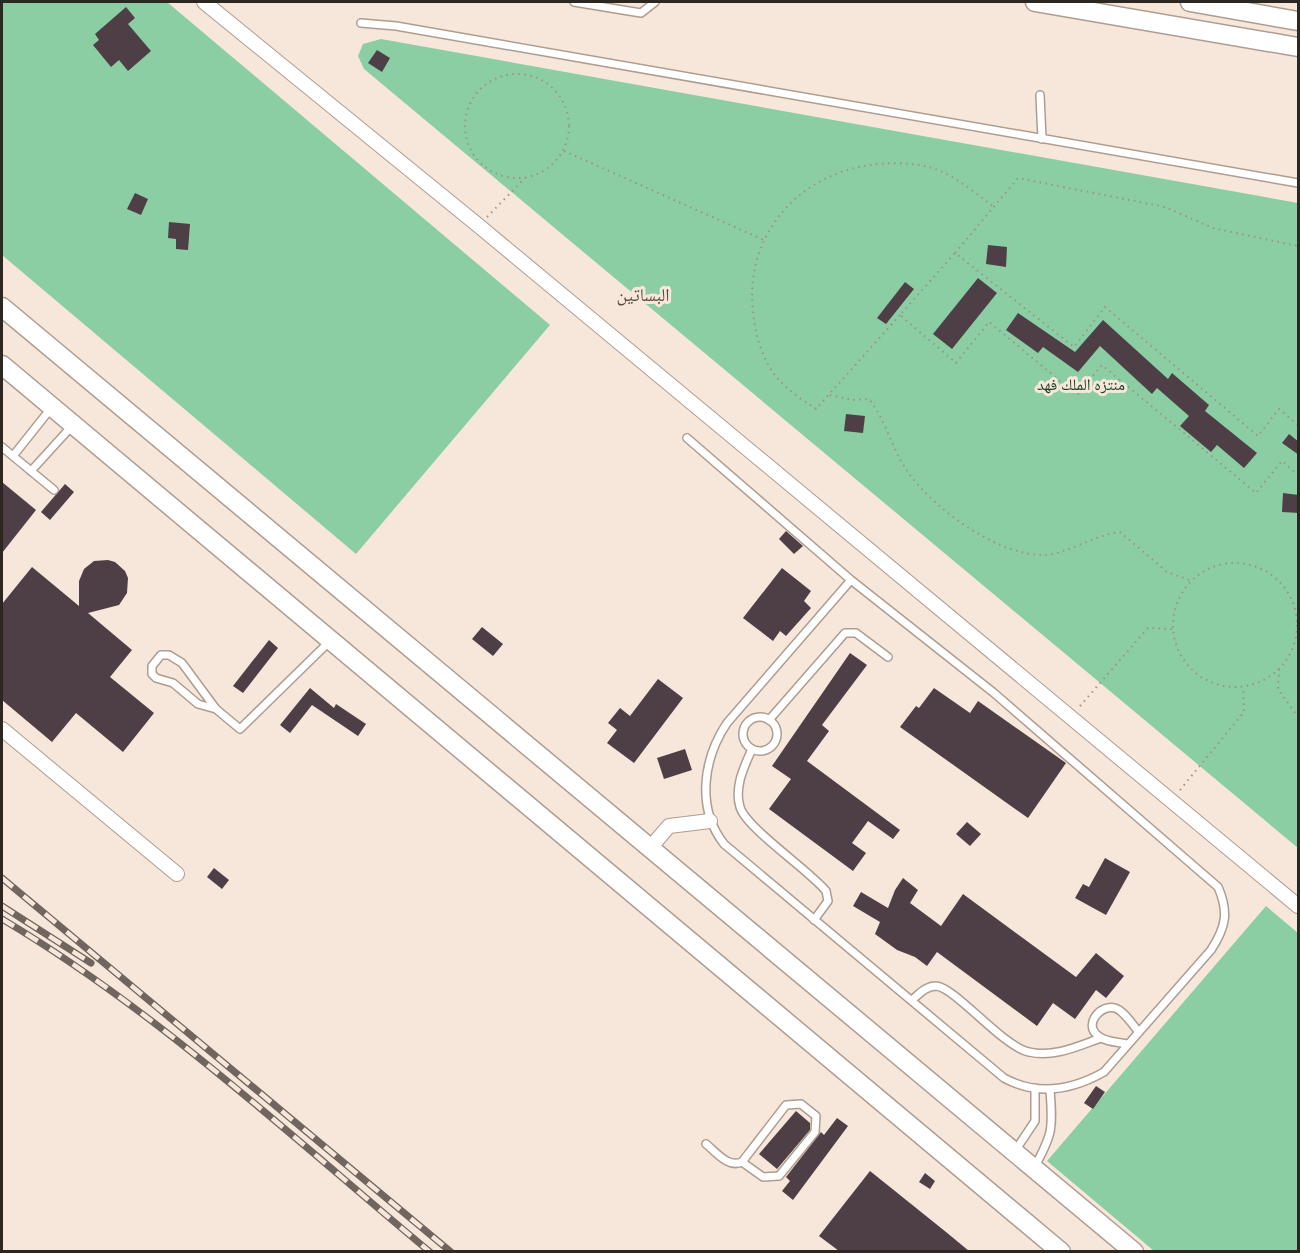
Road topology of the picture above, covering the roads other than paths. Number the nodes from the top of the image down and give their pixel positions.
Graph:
1 (574, 2) edge
2 (656, 2) edge
3 (1035, 2) edge
4 (1190, 2) edge
5 (207, 3) edge
6 (1299, 21) edge
7 (361, 22) dead end
8 (1299, 47) edge
9 (1040, 95) dead end
10 (1042, 139) junction
11 (1299, 183) edge
12 (2, 308) edge
13 (2, 365) edge
14 (52, 407) junction
15 (73, 425) junction
16 (687, 438) dead end
17 (2, 447) edge
18 (13, 456) junction
19 (31, 471) junction
20 (54, 489) dead end
21 (851, 580) junction
22 (331, 640) junction
23 (888, 657) dead end
24 (216, 709) junction
25 (769, 720) junction
26 (2, 729) edge
27 (752, 749) junction
28 (710, 821) junction
29 (650, 848) junction
30 (177, 874) dead end
31 (1299, 906) edge
32 (814, 920) junction
33 (912, 1000) junction
34 (1138, 1031) junction
35 (1101, 1038) junction
36 (1127, 1044) junction
37 (1035, 1088) junction
38 (1050, 1090) junction
39 (706, 1144) dead end
40 (1015, 1152) junction
41 (742, 1162) junction
42 (1034, 1168) junction
43 (1061, 1251) edge
44 (1134, 1251) edge

1 - 2 lane
3 - 8 street
4 - 6 street
5 - 31 street
7 - 10 lane
9 - 10 lane
10 - 11 lane
12 - 29 street
13 - 14 street
14 - 15 street
14 - 18 lane
15 - 19 lane
15 - 22 street
16 - 21 lane
17 - 18 lane
18 - 19 lane
19 - 20 lane
21 - 28 lane
21 - 34 lane
22 - 24 lane
22 - 43 street
23 - 25 lane
24 - 24 lane
25 - 27 lane
25 - 27 lane
26 - 30 street
27 - 32 lane
28 - 29 street
28 - 32 lane
29 - 40 street
32 - 33 lane
33 - 35 lane
33 - 37 lane
34 - 35 lane
34 - 36 lane
35 - 36 lane
36 - 38 lane
37 - 38 lane
37 - 40 lane
38 - 42 lane
39 - 41 lane
40 - 42 street
41 - 41 lane
42 - 44 street

